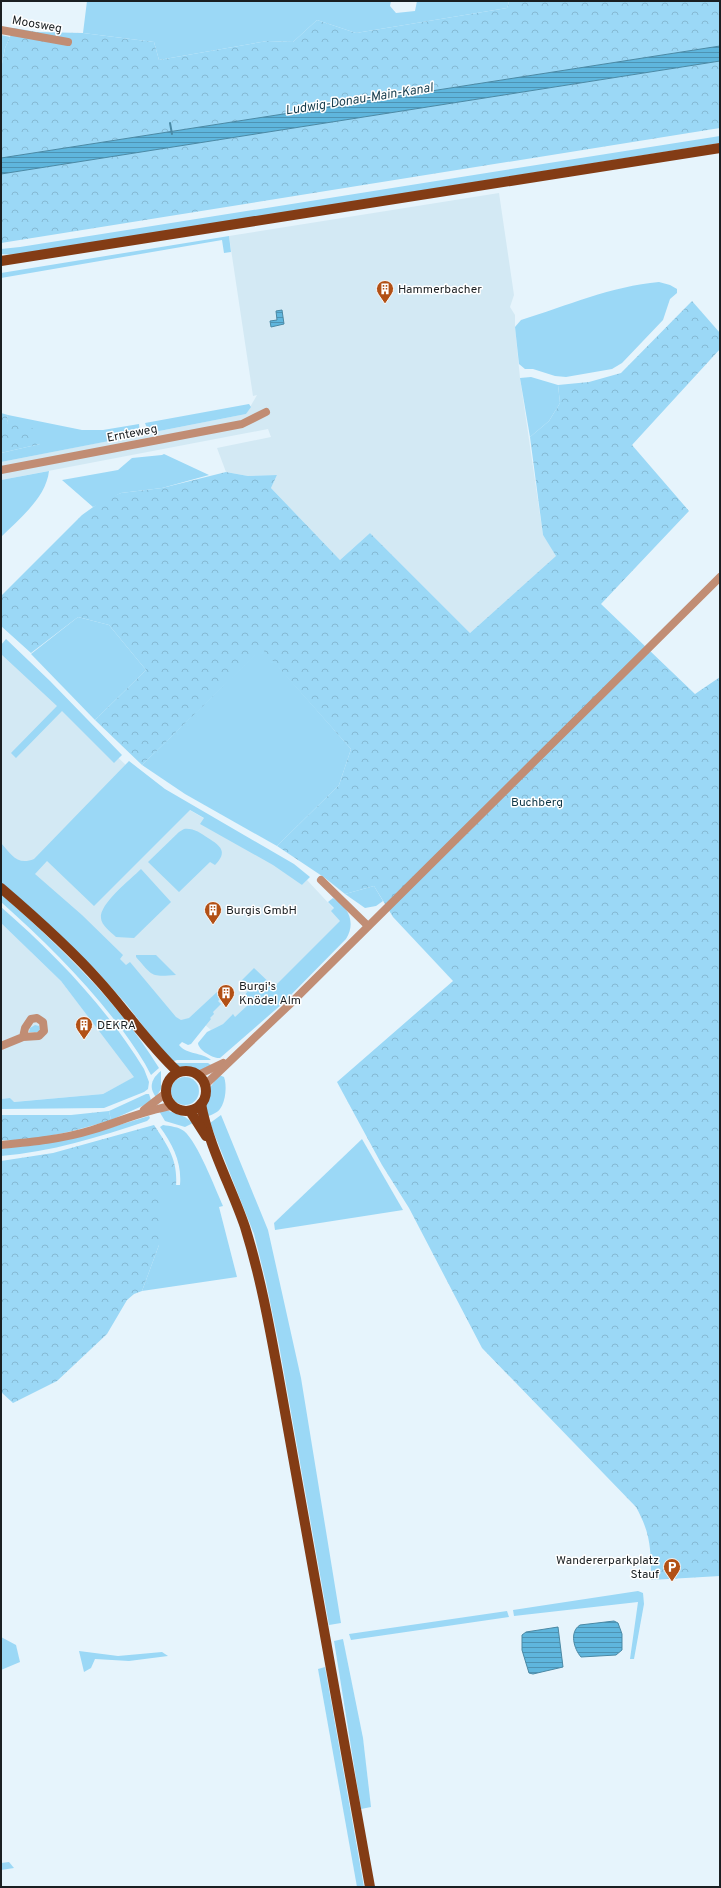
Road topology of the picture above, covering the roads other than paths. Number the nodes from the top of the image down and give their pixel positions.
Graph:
1 (1, 30) edge
2 (68, 42) dead end
3 (720, 148) edge
4 (1, 262) edge
5 (266, 412) dead end
6 (1, 470) edge
7 (720, 577) edge
8 (321, 880) dead end
9 (1, 888) edge
10 (368, 926) junction
11 (23, 1036) dead end
12 (1, 1046) edge
13 (153, 1046) junction
14 (235, 1056) junction
15 (178, 1072) junction
16 (198, 1075) junction
17 (168, 1081) junction
18 (205, 1085) junction
19 (166, 1093) junction
20 (201, 1104) junction
21 (172, 1106) junction
22 (190, 1111) junction
23 (140, 1113) junction
24 (1, 1145) edge
25 (215, 1149) junction
26 (370, 1887) edge

1 - 2 street, Moosweg
3 - 4 main road
5 - 6 street, Ernteweg
7 - 10 street
8 - 10 street
9 - 13 main road
10 - 14 street
11 - 12 street
13 - 15 main road
13 - 17 main road
14 - 16 street
14 - 18 street
15 - 16 main road
15 - 17 main road
16 - 18 main road
17 - 19 main road
18 - 20 main road
19 - 21 main road
19 - 23 street
20 - 22 main road
20 - 25 main road
21 - 22 main road
21 - 23 street
22 - 25 main road
23 - 24 street
25 - 26 main road

